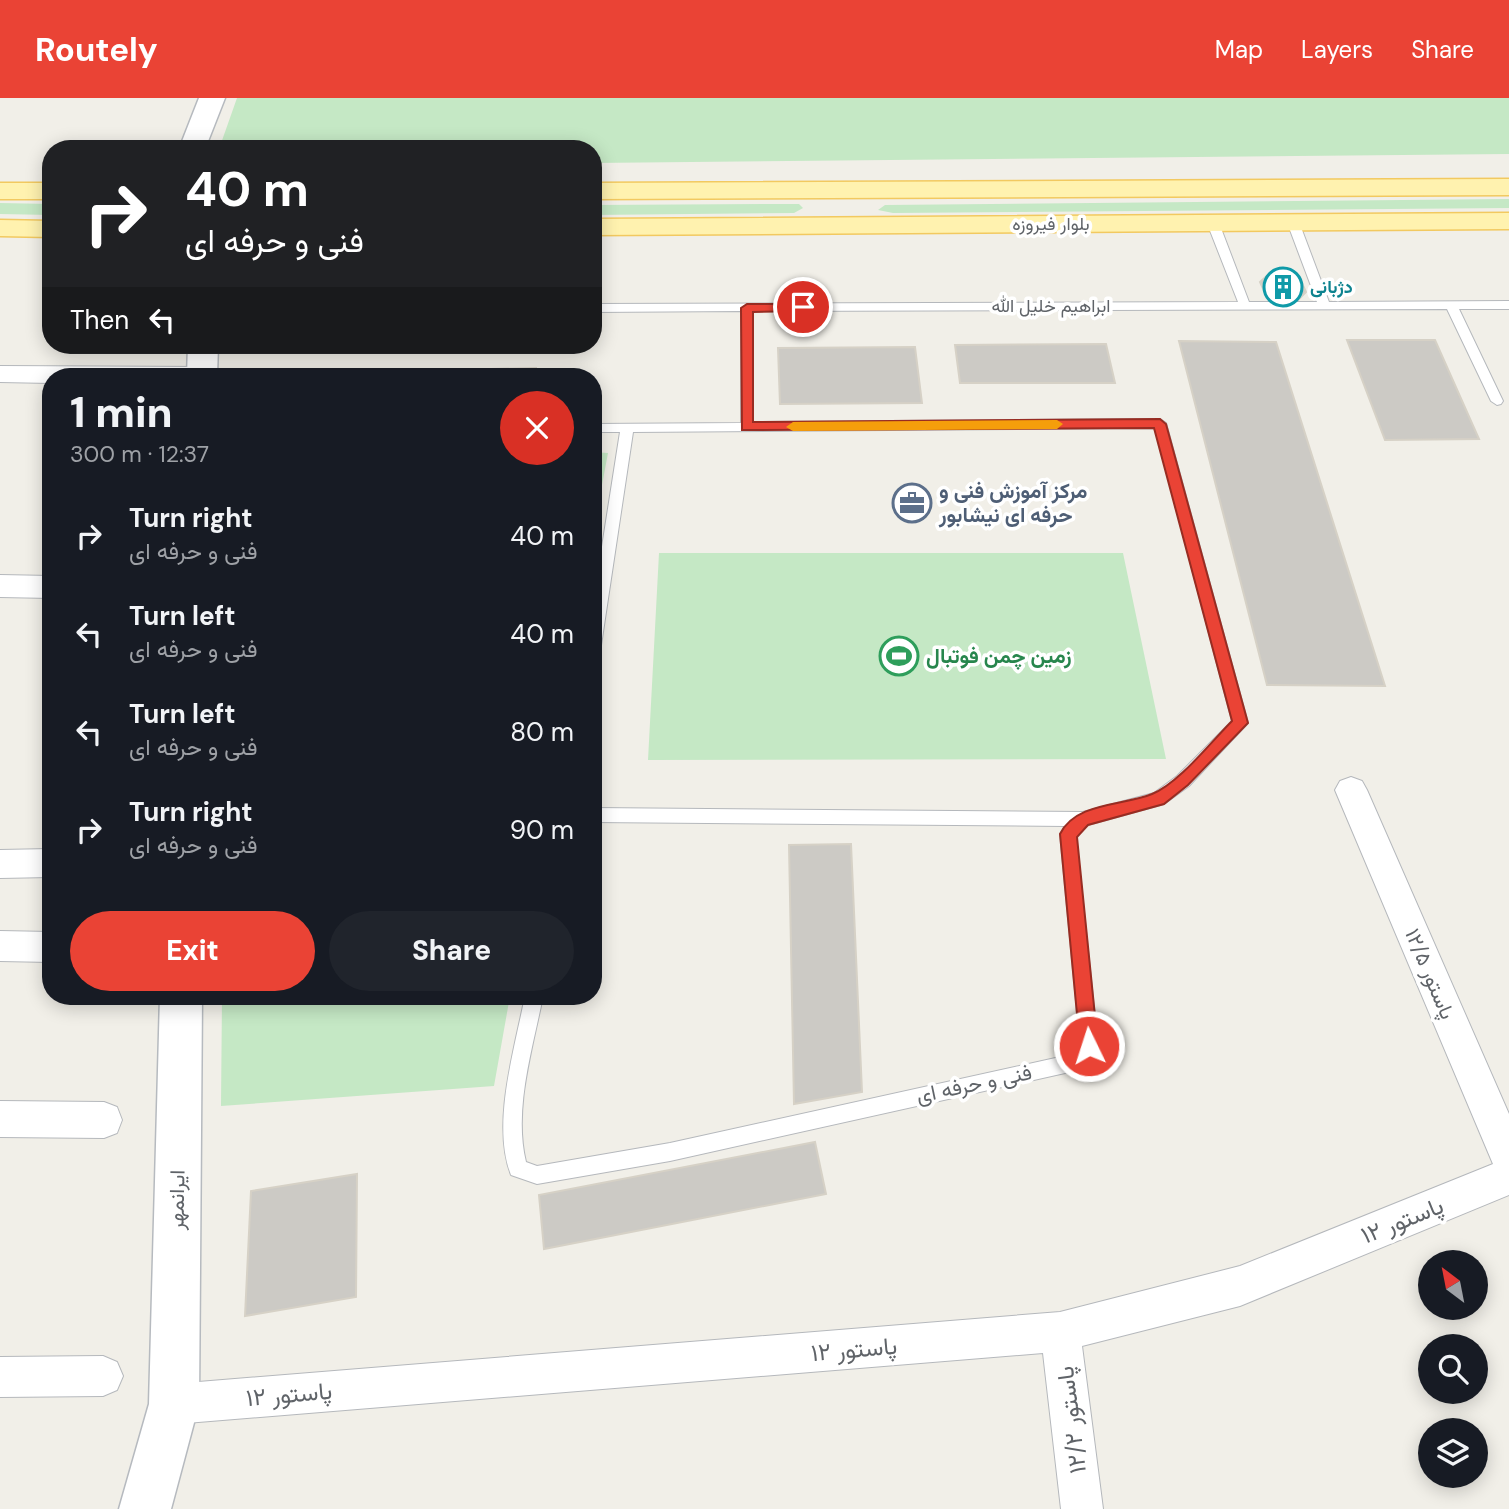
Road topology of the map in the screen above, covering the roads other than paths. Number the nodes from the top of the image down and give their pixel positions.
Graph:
1 (212, 98) edge
2 (196, 140) edge
3 (1509, 187) edge
4 (843, 190) junction
5 (0, 191) edge
6 (42, 191) edge
7 (602, 191) edge
8 (1509, 220) edge
9 (1293, 222) junction
10 (1213, 223) junction
11 (849, 225) junction
12 (602, 227) edge
13 (0, 228) edge
14 (42, 229) edge
15 (1324, 305) junction
16 (1451, 305) junction
17 (1509, 305) edge
18 (1245, 306) junction
19 (602, 308) edge
20 (747, 308) junction
21 (0, 374) edge
22 (42, 374) edge
23 (1497, 401) dead end
24 (747, 427) junction
25 (602, 428) edge
26 (627, 428) junction
27 (0, 586) edge
28 (42, 587) edge
29 (602, 593) edge
30 (1351, 790) dead end
31 (602, 815) edge
32 (1083, 819) junction
33 (42, 863) edge
34 (0, 864) edge
35 (0, 946) edge
36 (42, 947) edge
37 (181, 1005) edge
38 (532, 1005) edge
39 (0, 1119) edge
40 (103, 1120) dead end
41 (1509, 1157) edge
42 (1509, 1176) edge
43 (1060, 1332) junction
44 (103, 1376) dead end
45 (0, 1377) edge
46 (174, 1404) junction
47 (145, 1509) edge
48 (1082, 1509) edge

1 - 2 street
3 - 4 main road, بلوار فیروزه
4 - 7 main road, بلوار فیروزه
4 - 11 main road
5 - 6 main road
8 - 9 main road, بلوار فیروزه
9 - 10 main road, بلوار فیروزه
9 - 15 lane
10 - 11 main road, بلوار فیروزه
10 - 18 lane
11 - 12 main road, بلوار فیروزه
13 - 14 main road
15 - 16 lane, ابراهیم خلیل الله
15 - 18 lane, ابراهیم خلیل الله
16 - 17 lane, ابراهیم خلیل الله
16 - 23 lane
18 - 20 lane, ابراهیم خلیل الله
19 - 20 lane, ابراهیم خلیل الله
20 - 24 lane
21 - 22 street
24 - 26 lane
24 - 32 lane
25 - 26 lane
26 - 29 lane
27 - 28 street
30 - 41 street, پاستور ۱۲/۵
31 - 32 lane
32 - 38 lane, فنی و حرفه ای
33 - 34 street
35 - 36 street
37 - 46 street, ایرانمهر
39 - 40 street
42 - 43 street, ۱۲ پاستور
43 - 46 street, ۱۲ پاستور
43 - 48 street, پاستور ۱۲/۲
44 - 45 street
46 - 47 street, ایرانمهر

